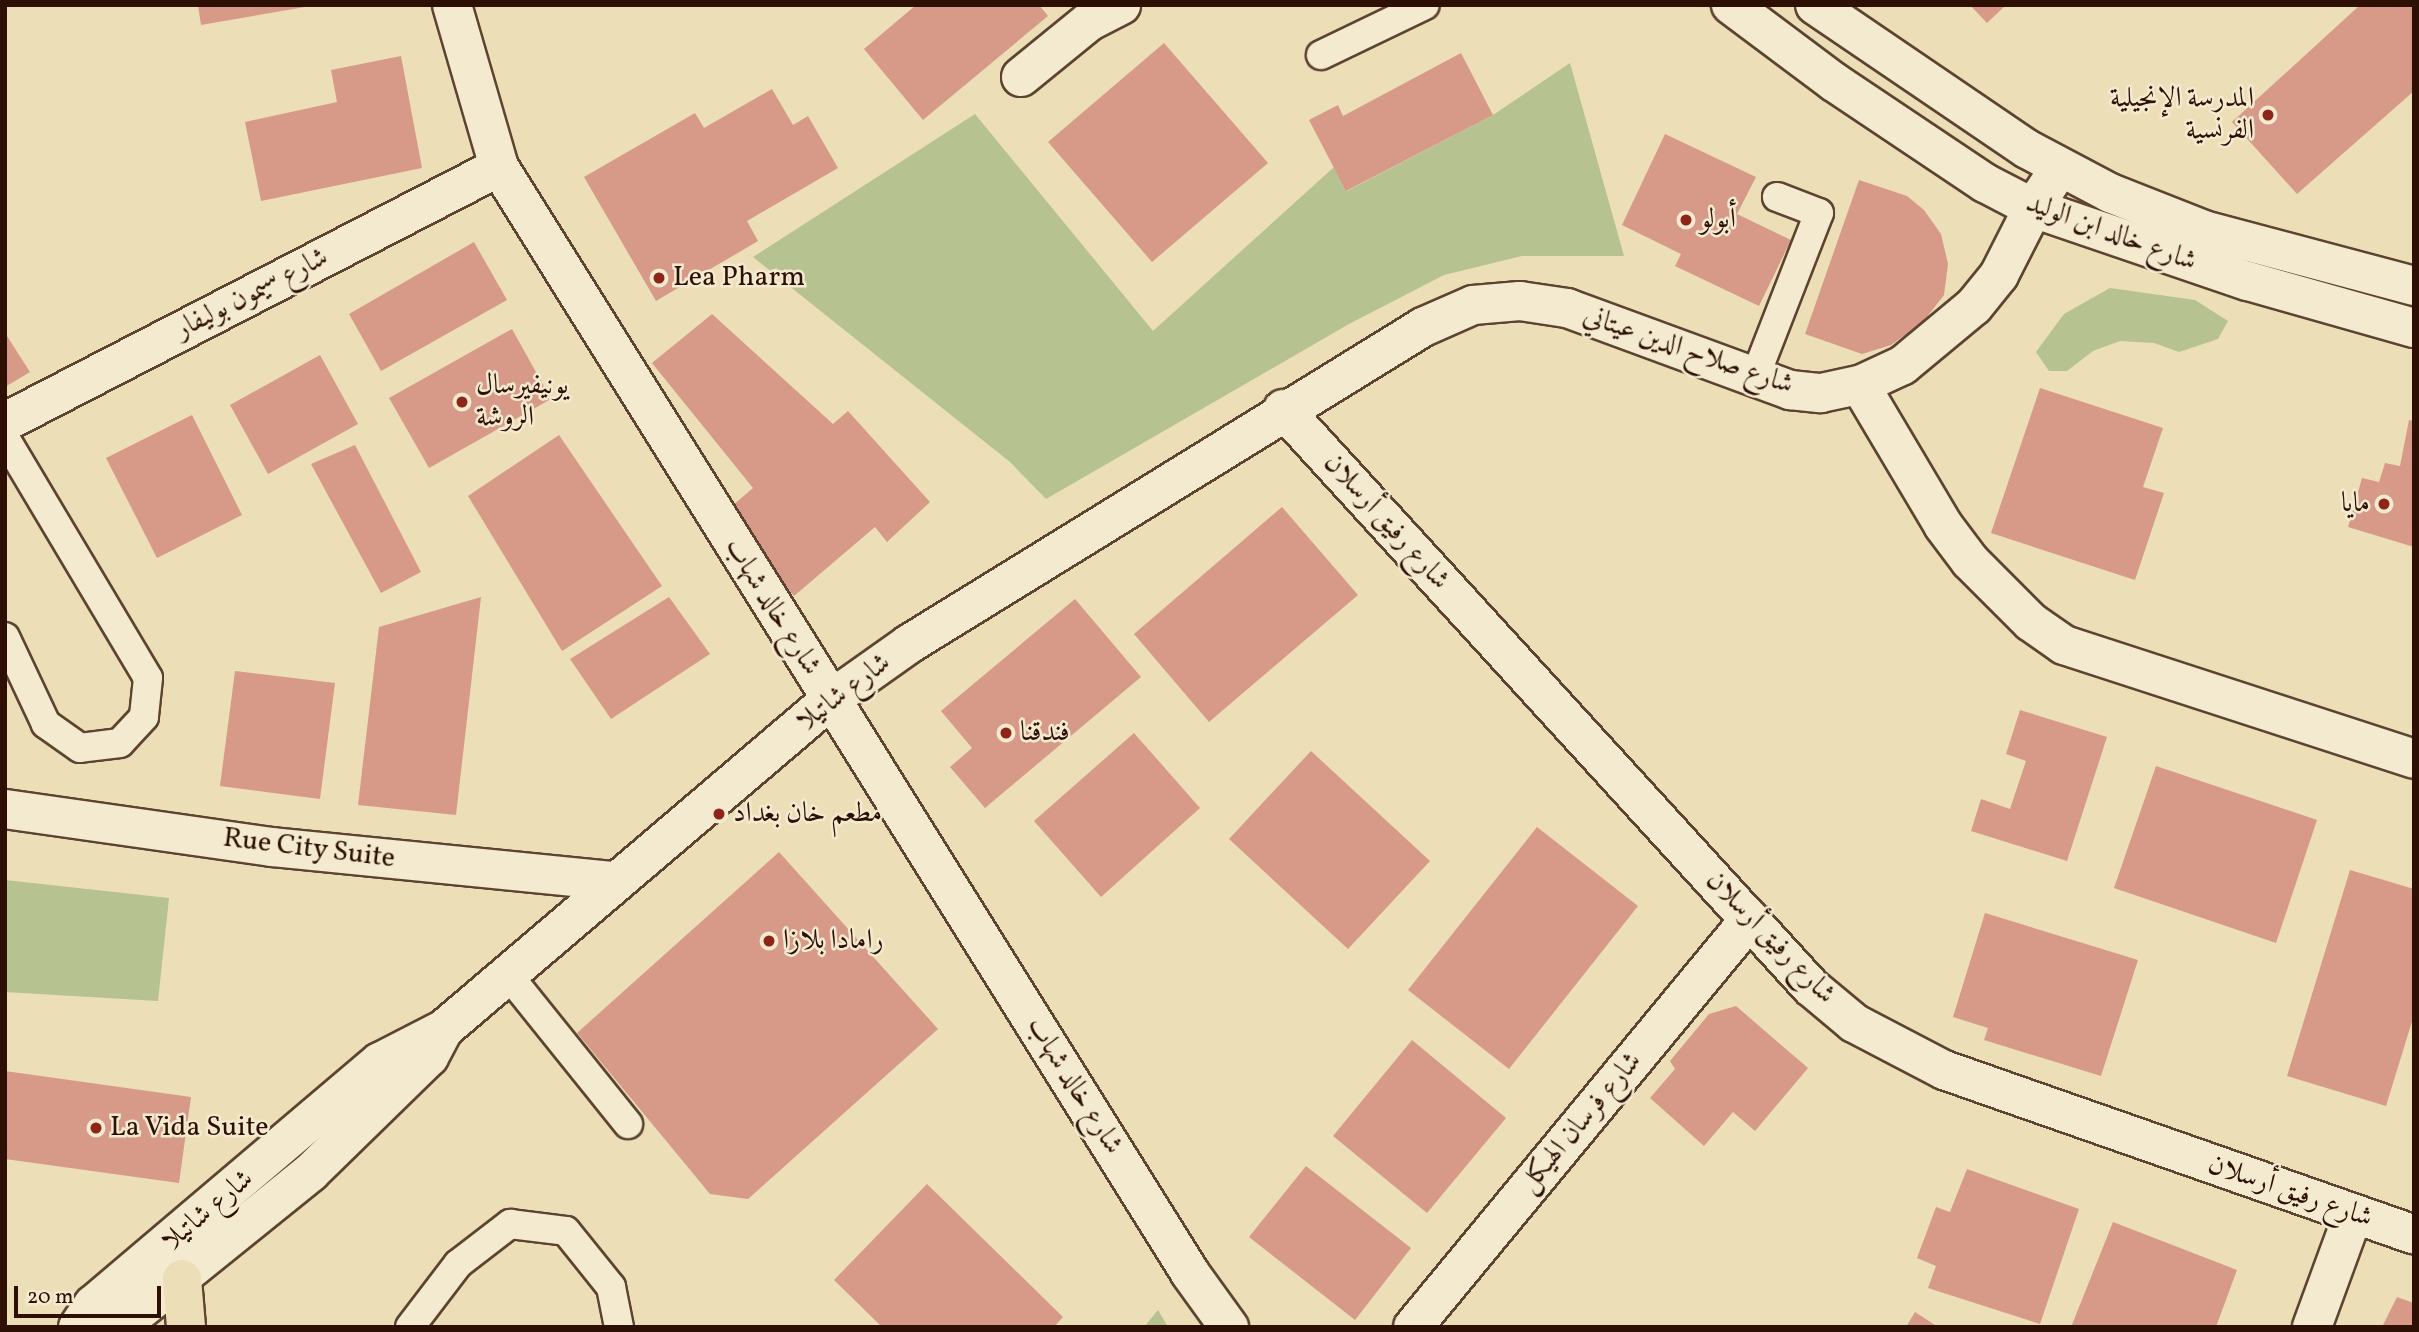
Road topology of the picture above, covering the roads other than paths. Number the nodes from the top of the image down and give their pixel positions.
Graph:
1 (452, 5) edge
2 (1121, 5) edge
3 (1425, 5) edge
4 (1731, 5) edge
5 (1815, 5) edge
6 (1321, 54) dead end
7 (1021, 77) dead end
8 (499, 167) junction
9 (2060, 169) junction
10 (1777, 197) dead end
11 (2033, 208) junction
12 (2414, 286) edge
13 (2414, 328) edge
14 (1755, 377) junction
15 (1860, 385) junction
16 (1283, 409) junction
17 (5, 422) edge
18 (5, 438) edge
19 (5, 637) edge
20 (830, 700) junction
21 (2414, 759) edge
22 (5, 809) edge
23 (615, 881) junction
24 (1749, 919) junction
25 (509, 976) junction
26 (444, 1028) junction
27 (628, 1125) dead end
28 (2353, 1215) junction
29 (2414, 1235) edge
30 (182, 1279) junction
31 (78, 1327) edge
32 (119, 1327) edge
33 (186, 1327) edge
34 (410, 1327) edge
35 (619, 1327) edge
36 (1229, 1327) edge
37 (1413, 1327) edge
38 (2312, 1327) edge

1 - 8 street, شارع خالد شهاب
2 - 7 street
3 - 6 lane
4 - 11 street, شارع خالد ابن الوليد
5 - 9 street, شارع خالد ابن الوليد
8 - 17 street, شارع سيمون بوليفار
8 - 20 street, شارع خالد شهاب
9 - 11 street, شارع صلاح الدين عيتاني
9 - 12 street, شارع خالد ابن الوليد
10 - 14 lane
11 - 13 street, شارع خالد ابن الوليد
11 - 15 street, شارع صلاح الدين عيتاني
14 - 15 street, شارع صلاح الدين عيتاني
14 - 16 street, شارع صلاح الدين عيتاني
15 - 21 street
16 - 20 street, شارع شاتيلا
16 - 24 street, شارع رفيق أرسلان
18 - 19 lane
20 - 23 street, شارع شاتيلا
20 - 36 street, شارع خالد شهاب
22 - 23 street, Rue City Suite
23 - 25 street, شارع شاتيلا
24 - 28 street, شارع رفيق أرسلان
24 - 37 street, شارع فرسان الهيكل
25 - 26 street, شارع شاتيلا
25 - 27 lane
26 - 30 street, شارع شاتيلا
26 - 31 street, شارع شاتيلا
28 - 29 street, شارع رفيق أرسلان
28 - 38 street
30 - 32 street, شارع شاتيلا
30 - 33 highway
34 - 35 lane

